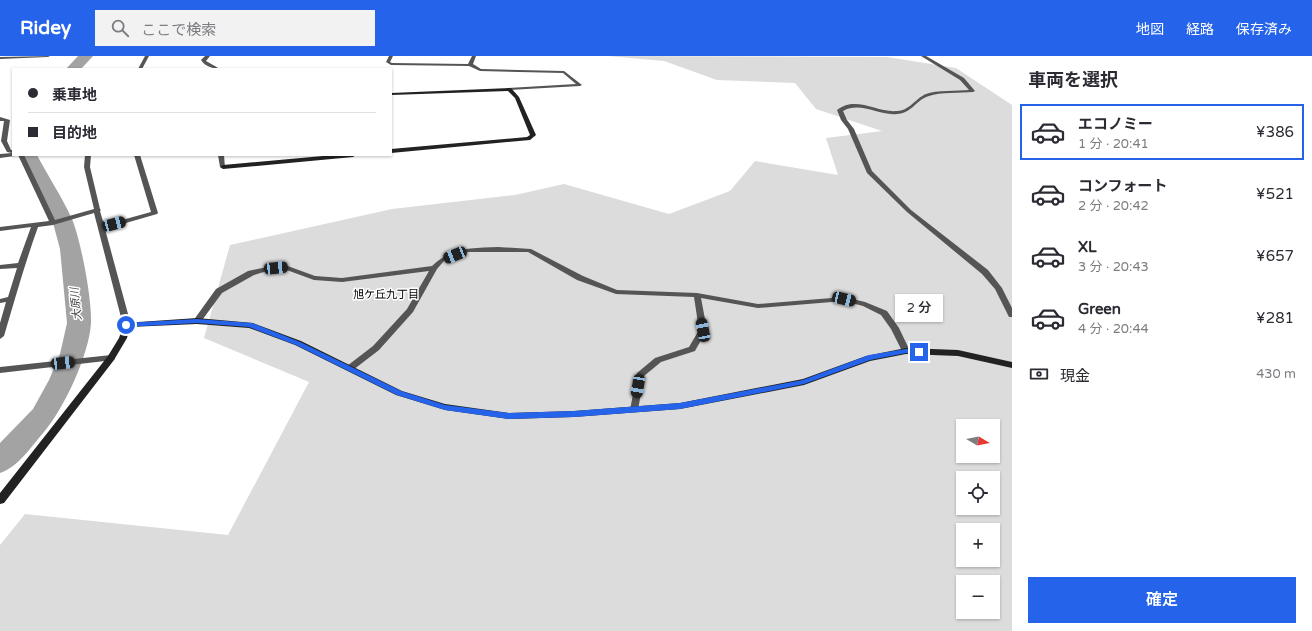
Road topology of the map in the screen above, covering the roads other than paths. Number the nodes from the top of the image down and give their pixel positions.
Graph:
1 (48, 56) edge
2 (147, 56) edge
3 (208, 56) edge
4 (391, 56) edge
5 (474, 56) edge
6 (923, 56) edge
7 (0, 58) edge
8 (470, 65) junction
9 (141, 68) edge
10 (216, 68) edge
11 (509, 89) junction
12 (392, 94) edge
13 (0, 119) edge
14 (2, 141) edge
15 (392, 151) edge
16 (12, 152) edge
17 (12, 153) edge
18 (0, 156) edge
19 (21, 156) edge
20 (88, 156) edge
21 (137, 156) edge
22 (221, 156) edge
23 (342, 156) edge
24 (98, 210) junction
25 (54, 223) junction
26 (35, 226) junction
27 (101, 228) junction
28 (0, 229) edge
29 (21, 265) junction
30 (0, 267) edge
31 (434, 268) junction
32 (696, 295) junction
33 (12, 299) junction
34 (0, 301) edge
35 (1012, 315) edge
36 (197, 321) junction
37 (126, 325) junction
38 (0, 336) edge
39 (906, 351) junction
40 (111, 358) junction
41 (1012, 365) edge
42 (350, 368) junction
43 (0, 370) edge
44 (634, 410) junction
45 (0, 500) edge

1 - 7 street
2 - 9 street
3 - 10 street
4 - 8 street
5 - 8 street
6 - 35 street
8 - 11 street
11 - 12 street
11 - 15 street
13 - 14 street
14 - 16 street
17 - 18 street
19 - 25 street
20 - 24 street
21 - 27 street
22 - 23 street
24 - 25 street
24 - 27 street
25 - 26 street
26 - 28 street
26 - 29 street
27 - 37 street
29 - 30 street
29 - 33 street
31 - 32 street
31 - 36 street
31 - 42 street
32 - 39 street
32 - 44 street
33 - 34 street
33 - 38 street
36 - 37 street
36 - 42 street
37 - 40 street
39 - 41 street
39 - 44 street
40 - 43 street
40 - 45 street
42 - 44 street

